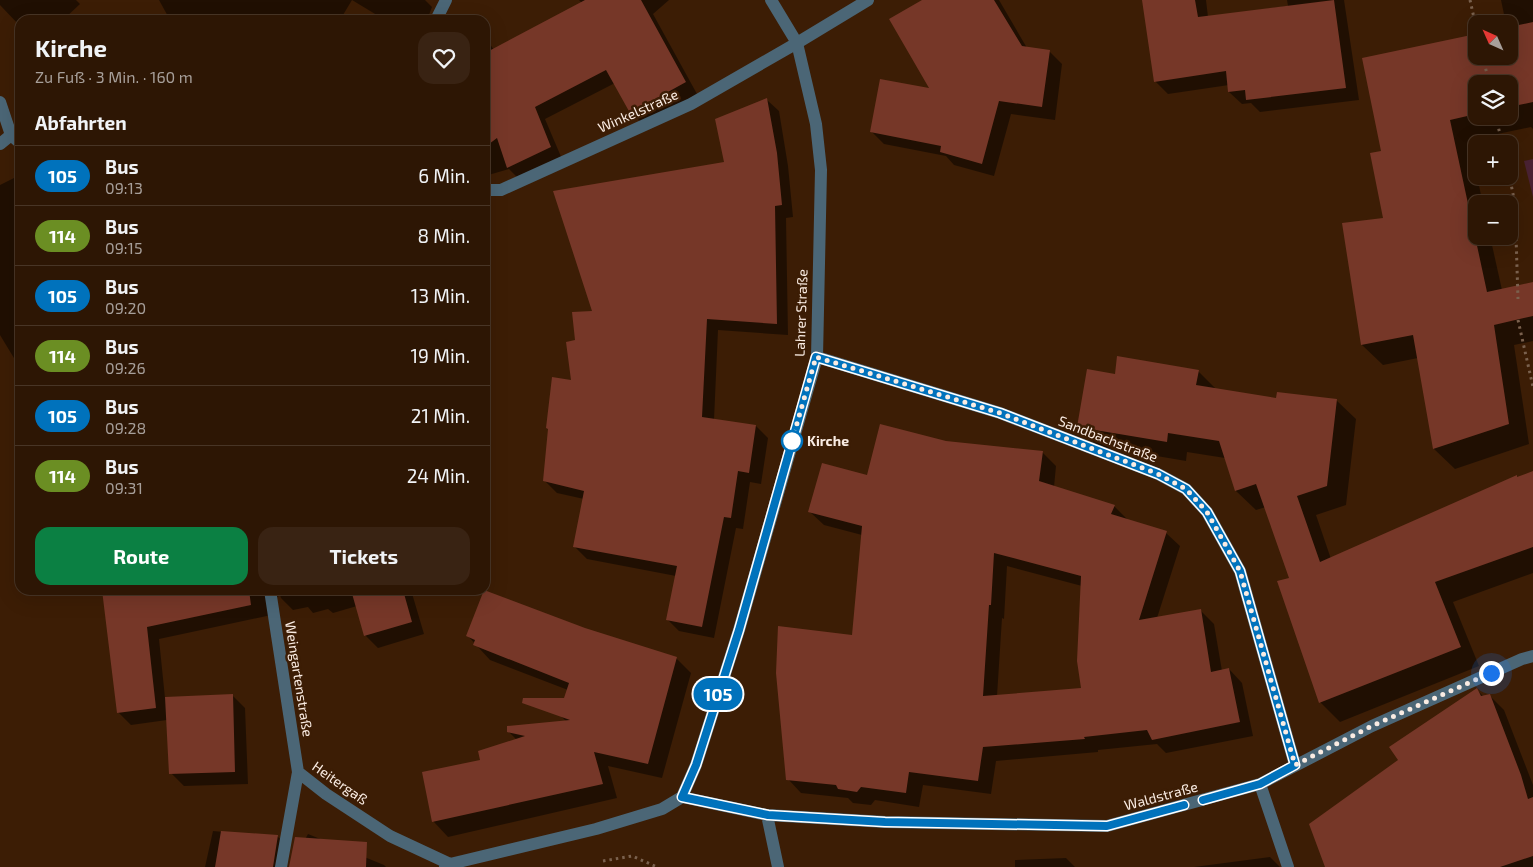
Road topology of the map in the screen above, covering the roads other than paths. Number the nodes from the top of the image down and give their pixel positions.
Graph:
1 (446, 0) edge
2 (771, 0) edge
3 (868, 0) edge
4 (438, 15) edge
5 (797, 43) junction
6 (0, 102) edge
7 (15, 137) edge
8 (15, 139) edge
9 (0, 144) edge
10 (490, 190) edge
11 (816, 357) junction
12 (271, 595) edge
13 (1533, 656) edge
14 (1295, 765) junction
15 (298, 772) junction
16 (1260, 784) junction
17 (682, 797) junction
18 (768, 815) junction
19 (448, 866) edge
20 (281, 867) edge
21 (778, 867) edge
22 (1288, 867) edge

1 - 4 street
2 - 5 street, Lahrer Straße
3 - 5 street, Winkelstraße
5 - 10 street, Winkelstraße
5 - 11 street, Lahrer Straße
6 - 7 street
8 - 9 street
11 - 14 street, Sandbachstraße
11 - 17 street, Lahrer Straße
12 - 15 street, Weingartenstraße
13 - 14 street, Waldstraße
14 - 16 street, Waldstraße
15 - 19 street, Heitergaß
15 - 20 street, Heitergaß
16 - 18 street, Waldstraße
16 - 22 street
17 - 18 street, Waldstraße
17 - 19 street, Heitergaß
18 - 21 street

